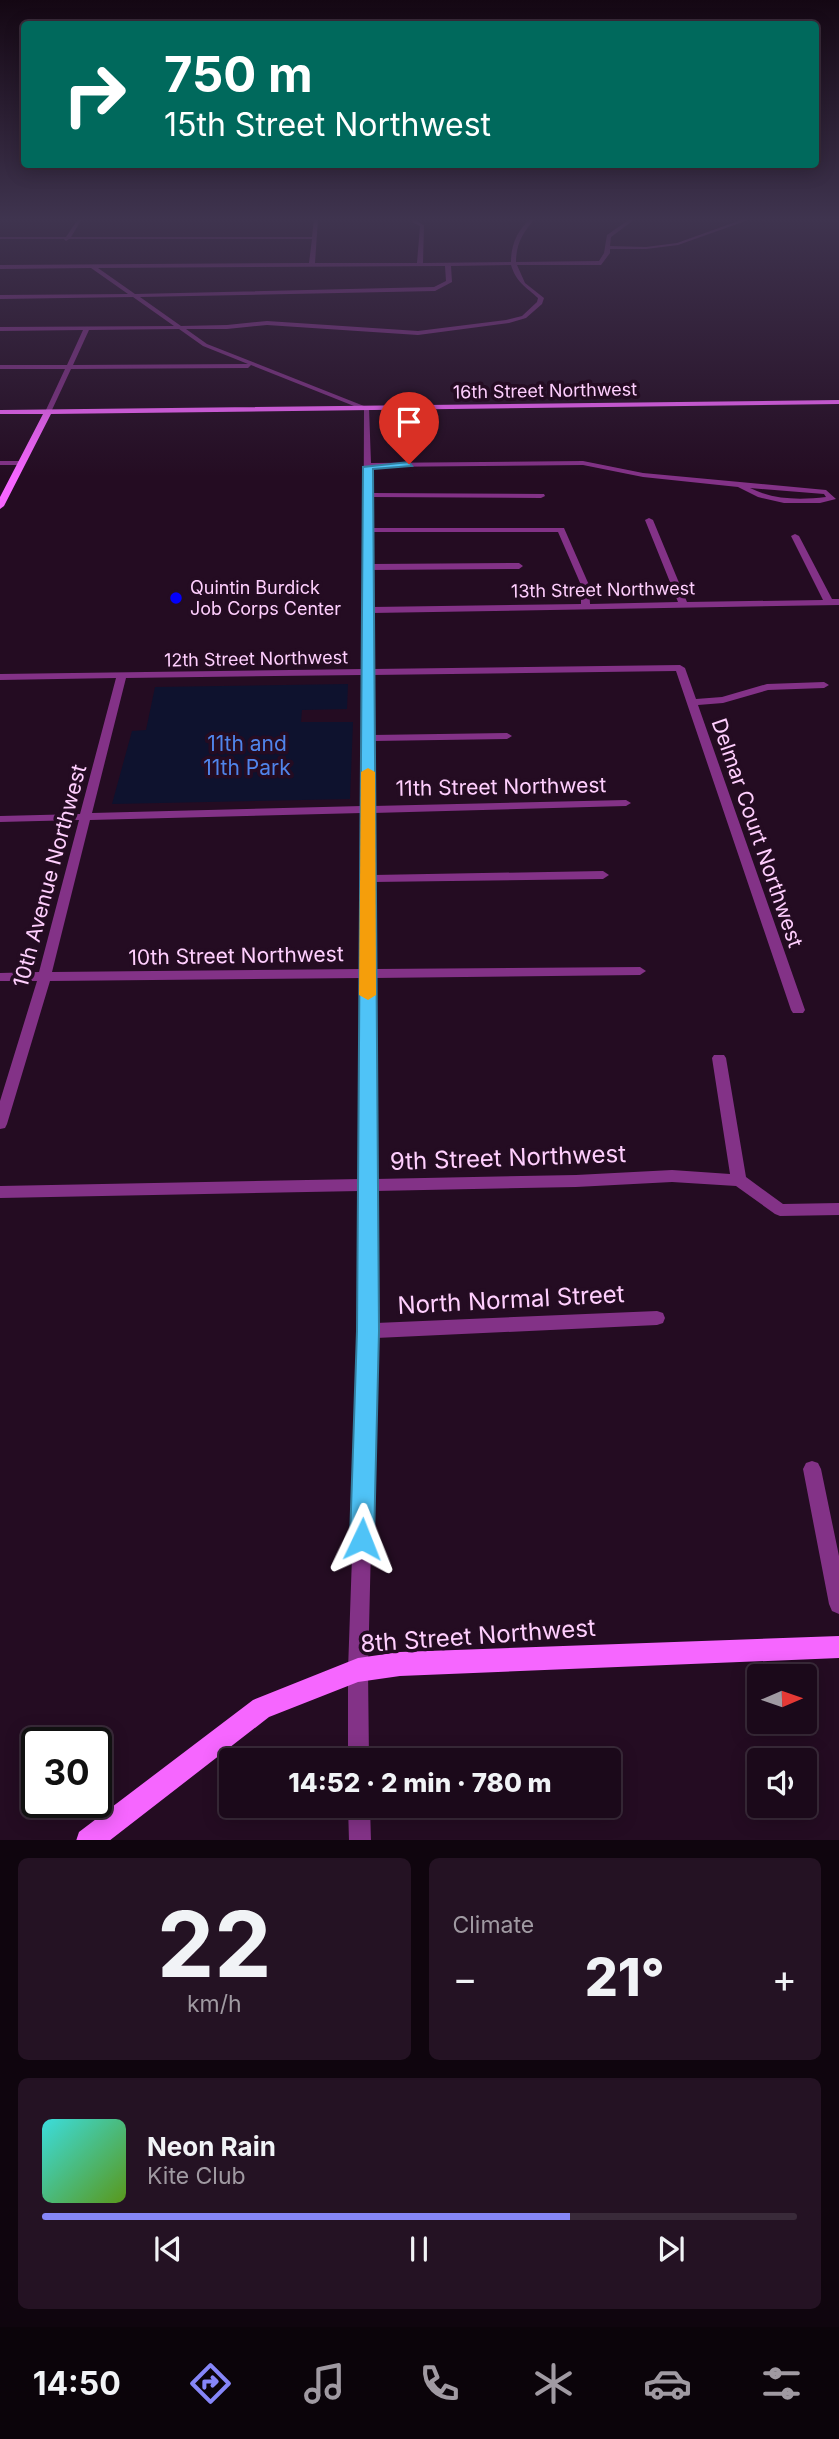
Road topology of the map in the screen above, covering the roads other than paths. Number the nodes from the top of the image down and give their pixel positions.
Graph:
1 (145, 305) edge
2 (538, 305) edge
3 (176, 327) junction
4 (87, 328) junction
5 (0, 329) edge
6 (70, 366) junction
7 (257, 366) junction
8 (0, 367) edge
9 (839, 402) edge
10 (367, 409) junction
11 (0, 412) edge
12 (48, 412) junction
13 (0, 463) edge
14 (21, 463) junction
15 (368, 465) junction
16 (740, 485) junction
17 (368, 495) junction
18 (541, 496) dead end
19 (0, 506) edge
20 (649, 520) dead end
21 (367, 530) junction
22 (795, 536) dead end
23 (519, 566) dead end
24 (367, 567) junction
25 (834, 602) edge
26 (683, 604) junction
27 (586, 606) junction
28 (368, 610) junction
29 (680, 668) joint
30 (369, 673) junction
31 (0, 677) edge
32 (121, 677) junction
33 (824, 685) dead end
34 (691, 702) junction
35 (507, 736) dead end
36 (367, 738) junction
37 (626, 803) dead end
38 (368, 808) junction
39 (87, 816) junction
40 (0, 819) edge
41 (603, 875) dead end
42 (368, 879) junction
43 (640, 971) dead end
44 (368, 973) junction
45 (0, 977) edge
46 (44, 977) junction
47 (798, 1010) dead end
48 (719, 1058) dead end
49 (0, 1124) edge
50 (739, 1180) junction
51 (367, 1185) junction
52 (0, 1192) edge
53 (839, 1209) edge
54 (657, 1318) dead end
55 (368, 1331) junction
56 (811, 1469) dead end
57 (839, 1604) edge
58 (839, 1647) edge
59 (358, 1670) junction
60 (359, 1748) edge
61 (359, 1818) edge
62 (88, 1840) edge
63 (360, 1840) edge

1 - 3 street
2 - 3 street
3 - 4 street
3 - 7 street
4 - 5 street
4 - 6 street
6 - 7 street
6 - 8 street
6 - 12 street
7 - 10 street
9 - 10 street, 16th Street Northwest
10 - 12 street, 16th Street Northwest
10 - 15 street
11 - 12 street, 16th Street Northwest
12 - 14 street
13 - 14 street
14 - 19 street
15 - 16 street
15 - 17 street
16 - 16 street
17 - 18 street
17 - 21 street
20 - 26 street
21 - 24 street
21 - 27 street
22 - 25 street
23 - 24 street
24 - 28 street
25 - 26 street, 13th Street Northwest
26 - 27 street, 13th Street Northwest
27 - 28 street, 13th Street Northwest
28 - 30 street
29 - 30 street, 12th Street Northwest
29 - 34 street, Delmar Court Northwest
30 - 32 street, 12th Street Northwest
30 - 36 street
31 - 32 street, 12th Street Northwest
32 - 39 street, 10th Avenue Northwest
33 - 34 street
34 - 47 street, Delmar Court Northwest
35 - 36 street
36 - 38 street
37 - 38 street, 11th Street Northwest
38 - 39 street, 11th Street Northwest
38 - 42 street
39 - 40 street, 11th Street Northwest
39 - 46 street, 10th Avenue Northwest
41 - 42 street
42 - 44 street
43 - 44 street, 10th Street Northwest
44 - 46 street, 10th Street Northwest
44 - 51 street
45 - 46 street, 10th Street Northwest
46 - 49 street, 10th Avenue Northwest
48 - 50 street
50 - 51 street, 9th Street Northwest
50 - 53 street
51 - 52 street, 9th Street Northwest
51 - 55 street
54 - 55 street, North Normal Street
55 - 59 street
56 - 57 street
58 - 59 street, 8th Street Northwest
59 - 60 street
59 - 62 street, 8th Street Northwest
61 - 63 street

